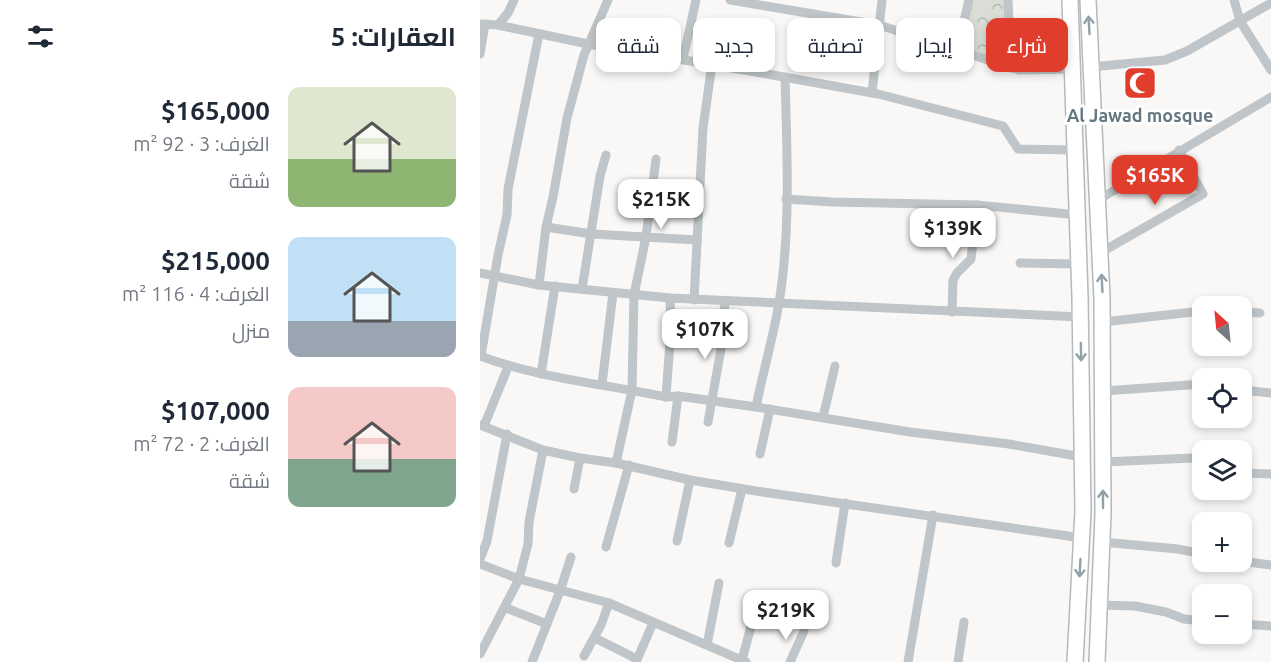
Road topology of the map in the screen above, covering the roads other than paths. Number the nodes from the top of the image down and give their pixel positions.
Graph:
1 (514, 0) edge
2 (608, 0) edge
3 (696, 0) edge
4 (730, 0) edge
5 (882, 0) edge
6 (969, 0) edge
7 (1008, 0) edge
8 (1070, 0) edge
9 (1088, 0) edge
10 (1234, 0) edge
11 (1271, 3) edge
12 (837, 18) edge
13 (880, 18) edge
14 (965, 18) edge
15 (1009, 18) edge
16 (1240, 21) junction
17 (482, 24) edge
18 (498, 25) junction
19 (539, 34) junction
20 (588, 44) junction
21 (480, 54) edge
22 (683, 59) junction
23 (693, 61) edge
24 (1091, 67) junction
25 (1068, 69) edge
26 (1073, 69) junction
27 (1271, 70) edge
28 (711, 72) edge
29 (757, 72) edge
30 (874, 72) edge
31 (785, 77) junction
32 (872, 93) junction
33 (1271, 97) edge
34 (1075, 150) junction
35 (1179, 150) junction
36 (606, 155) dead end
37 (656, 159) dead end
38 (786, 199) junction
39 (1077, 199) junction
40 (1098, 200) junction
41 (977, 205) junction
42 (1078, 215) junction
43 (546, 227) junction
44 (592, 234) junction
45 (646, 237) junction
46 (697, 240) junction
47 (1100, 253) junction
48 (1020, 263) dead end
49 (1078, 264) junction
50 (480, 273) edge
51 (496, 277) junction
52 (539, 285) junction
53 (555, 286) junction
54 (582, 289) junction
55 (613, 292) junction
56 (634, 295) junction
57 (670, 298) junction
58 (694, 300) junction
59 (725, 301) junction
60 (779, 302) junction
61 (951, 312) junction
62 (1192, 312) edge
63 (1252, 313) edge
64 (1260, 313) dead end
65 (1081, 317) junction
66 (1102, 322) junction
67 (481, 356) edge
68 (508, 366) junction
69 (835, 366) dead end
70 (542, 374) junction
71 (602, 384) junction
72 (1192, 385) edge
73 (632, 390) junction
74 (1103, 391) junction
75 (1252, 391) edge
76 (1271, 393) edge
77 (666, 396) junction
78 (678, 396) junction
79 (712, 401) junction
80 (756, 406) junction
81 (770, 409) junction
82 (823, 417) junction
83 (708, 422) dead end
84 (482, 425) edge
85 (507, 434) junction
86 (672, 442) dead end
87 (543, 450) junction
88 (760, 454) dead end
89 (1082, 457) junction
90 (580, 458) junction
91 (1192, 458) edge
92 (1103, 462) junction
93 (616, 463) junction
94 (628, 465) junction
95 (1252, 473) edge
96 (1271, 474) edge
97 (690, 480) junction
98 (574, 489) dead end
99 (742, 489) junction
100 (845, 503) junction
101 (933, 515) junction
102 (1082, 538) junction
103 (677, 541) dead end
104 (1102, 542) junction
105 (729, 543) dead end
106 (606, 547) dead end
107 (1192, 552) edge
108 (571, 557) dead end
109 (480, 559) edge
110 (836, 563) dead end
111 (1252, 563) edge
112 (480, 564) edge
113 (1271, 565) edge
114 (519, 579) junction
115 (719, 583) dead end
116 (560, 591) junction
117 (609, 603) junction
118 (1100, 604) junction
119 (506, 608) junction
120 (755, 611) dead end
121 (1192, 620) edge
122 (653, 622) junction
123 (964, 622) dead end
124 (547, 624) junction
125 (1252, 625) edge
126 (1271, 626) edge
127 (804, 631) dead end
128 (595, 638) junction
129 (707, 645) junction
130 (480, 654) edge
131 (584, 656) dead end
132 (739, 660) edge
133 (636, 661) edge
134 (532, 662) edge
135 (790, 662) edge
136 (908, 662) edge
137 (957, 662) edge
138 (1075, 662) edge
139 (1097, 662) edge

1 - 18 street
2 - 20 street
3 - 22 street
4 - 12 street
5 - 13 street
6 - 14 street
7 - 15 street
8 - 26 main road
24 -> 9 main road
10 - 16 street
11 - 16 street
16 - 24 street
16 - 27 street
17 - 18 street
17 - 21 street
18 - 19 street
19 - 20 street
19 - 51 street
20 - 22 street
20 - 43 street
22 - 23 street
24 - 26 main road
24 - 40 main road
25 - 26 street
26 - 34 main road
28 - 46 street
29 - 31 street
30 - 32 street
31 - 32 street
31 - 38 street
32 - 34 street
33 - 35 street
34 - 39 main road
35 - 40 street
35 - 47 street
36 - 44 street
37 - 45 street
38 - 41 street
38 - 60 street
39 - 40 main road
39 - 42 main road
40 - 47 main road
41 - 42 street
41 - 61 street
42 - 49 main road
43 - 44 street
43 - 52 street
44 - 45 street
44 - 54 street
45 - 46 street
45 - 56 street
46 - 58 street
66 -> 47 main road
48 - 49 street
49 - 65 main road
50 - 51 street
51 - 52 street
51 - 67 street
52 - 53 street
53 - 54 street
53 - 70 street
54 - 55 street
55 - 56 street
55 - 71 street
56 - 57 street
56 - 73 street
57 - 58 street
57 - 77 street
58 - 59 street
59 - 60 street
59 - 79 street
60 - 61 street
60 - 80 street
61 - 65 street
62 - 66 street
63 - 64 street
65 -> 89 main road
66 - 74 main road
67 - 68 street
68 - 70 street
68 - 84 street
69 - 82 street
70 - 71 street
71 - 73 street
72 - 74 street
73 - 77 street
73 - 93 street
74 - 92 main road
75 - 76 street
77 - 78 street
78 - 79 street
78 - 86 street
79 - 80 street
79 - 83 street
80 - 81 street
81 - 82 street
81 - 88 street
82 - 89 street
84 - 85 street
85 - 87 street
85 - 109 street
87 - 90 street
87 - 114 street
89 - 102 main road
90 - 93 street
90 - 98 street
91 - 92 street
104 -> 92 main road
93 - 94 street
94 - 97 street
94 - 106 street
95 - 96 street
97 - 99 street
97 - 103 street
99 - 100 street
99 - 105 street
100 - 101 street
100 - 110 street
101 - 102 street
101 - 136 street
102 -> 138 main road
104 - 107 street
104 - 118 main road
108 - 116 street
111 - 113 street
112 - 114 street
114 - 116 street
114 - 119 street
115 - 129 street
116 - 117 street
116 - 124 street
117 - 122 street
117 - 128 street
118 - 121 street
118 - 139 main road
119 - 124 street
119 - 130 street
120 - 132 street
122 - 129 street
122 - 133 street
123 - 137 street
124 - 134 street
125 - 126 street
127 - 135 street
128 - 131 street
128 - 133 street
129 - 132 street

